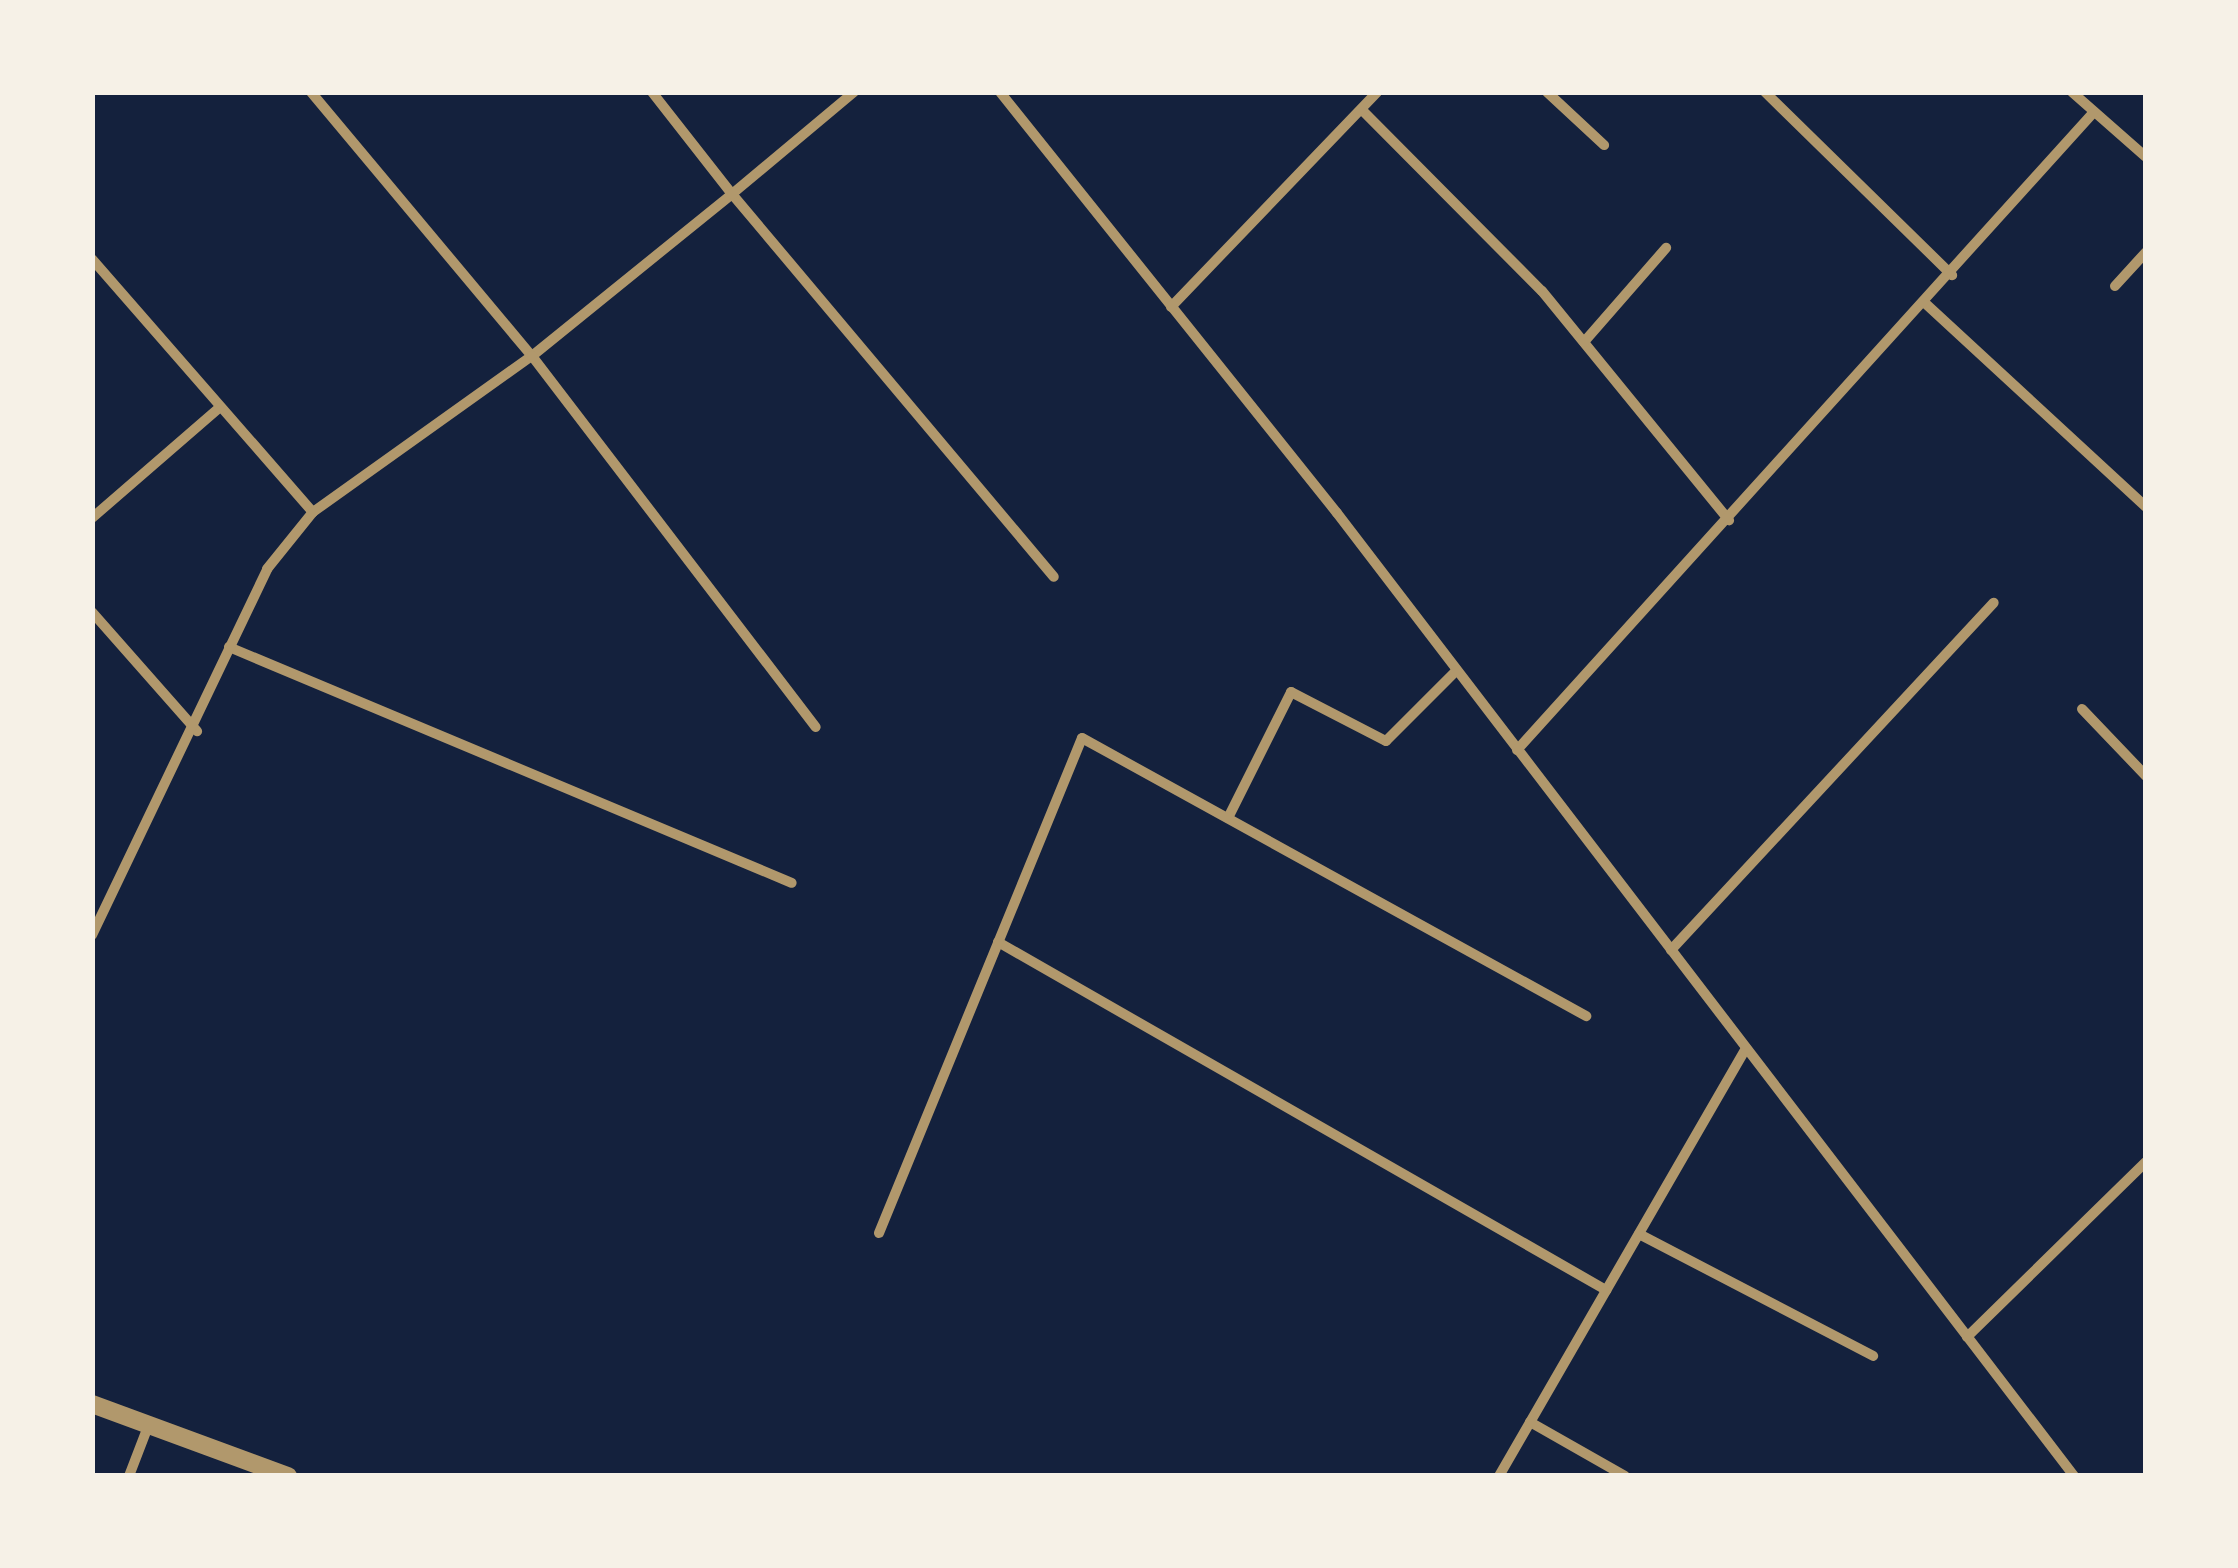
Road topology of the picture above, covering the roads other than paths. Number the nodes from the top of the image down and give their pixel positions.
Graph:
1 (311, 92) edge
2 (652, 92) edge
3 (854, 92) edge
4 (1000, 92) edge
5 (1378, 92) edge
6 (1547, 92) edge
7 (1765, 92) edge
8 (2072, 92) edge
9 (1362, 110) junction
10 (2093, 114) junction
11 (1604, 146) dead end
12 (2146, 157) edge
13 (732, 194) junction
14 (1666, 248) dead end
15 (2146, 252) edge
16 (92, 259) edge
17 (1952, 275) junction
18 (2116, 286) dead end
19 (1926, 304) junction
20 (1172, 307) junction
21 (1584, 342) junction
22 (532, 356) junction
23 (219, 408) junction
24 (2146, 507) edge
25 (313, 512) junction
26 (92, 518) edge
27 (1729, 520) junction
28 (1054, 577) dead end
29 (1994, 603) dead end
30 (92, 612) edge
31 (229, 647) junction
32 (1457, 670) junction
33 (2082, 709) dead end
34 (816, 727) dead end
35 (197, 730) junction
36 (1518, 750) junction
37 (2146, 776) edge
38 (1228, 818) junction
39 (792, 883) dead end
40 (93, 934) edge
41 (998, 942) junction
42 (1671, 950) junction
43 (1586, 1016) dead end
44 (1746, 1048) junction
45 (2146, 1162) edge
46 (879, 1233) dead end
47 (1638, 1234) junction
48 (1606, 1290) junction
49 (1967, 1337) junction
50 (1873, 1356) dead end
51 (92, 1404) edge
52 (1530, 1422) junction
53 (149, 1424) junction
54 (129, 1476) edge
55 (288, 1476) edge
56 (1499, 1476) edge
57 (1625, 1476) edge
58 (2074, 1476) edge

1 - 22 street
2 - 13 street
3 - 13 street
4 - 20 street
5 - 9 street
6 - 11 street
7 - 17 street
8 - 10 street
9 - 20 street
9 - 21 street
10 - 12 street
10 - 17 street
13 - 22 street
13 - 28 street
14 - 21 street
15 - 18 street
16 - 23 street
17 - 19 street
19 - 24 street
19 - 27 street
20 - 32 street
21 - 27 street
22 - 25 street
22 - 34 street
23 - 25 street
23 - 26 street
25 - 31 street
27 - 36 street
29 - 42 street
30 - 35 street
31 - 35 street
31 - 39 street
32 - 36 street
32 - 38 street
33 - 37 street
35 - 40 street
36 - 42 street
38 - 41 street
38 - 43 street
41 - 46 street
41 - 48 street
42 - 44 street
44 - 47 street
44 - 49 street
45 - 49 street
47 - 48 street
47 - 50 street
48 - 52 street
49 - 58 street
51 - 53 street
52 - 56 street
52 - 57 street
53 - 54 street
53 - 55 street

